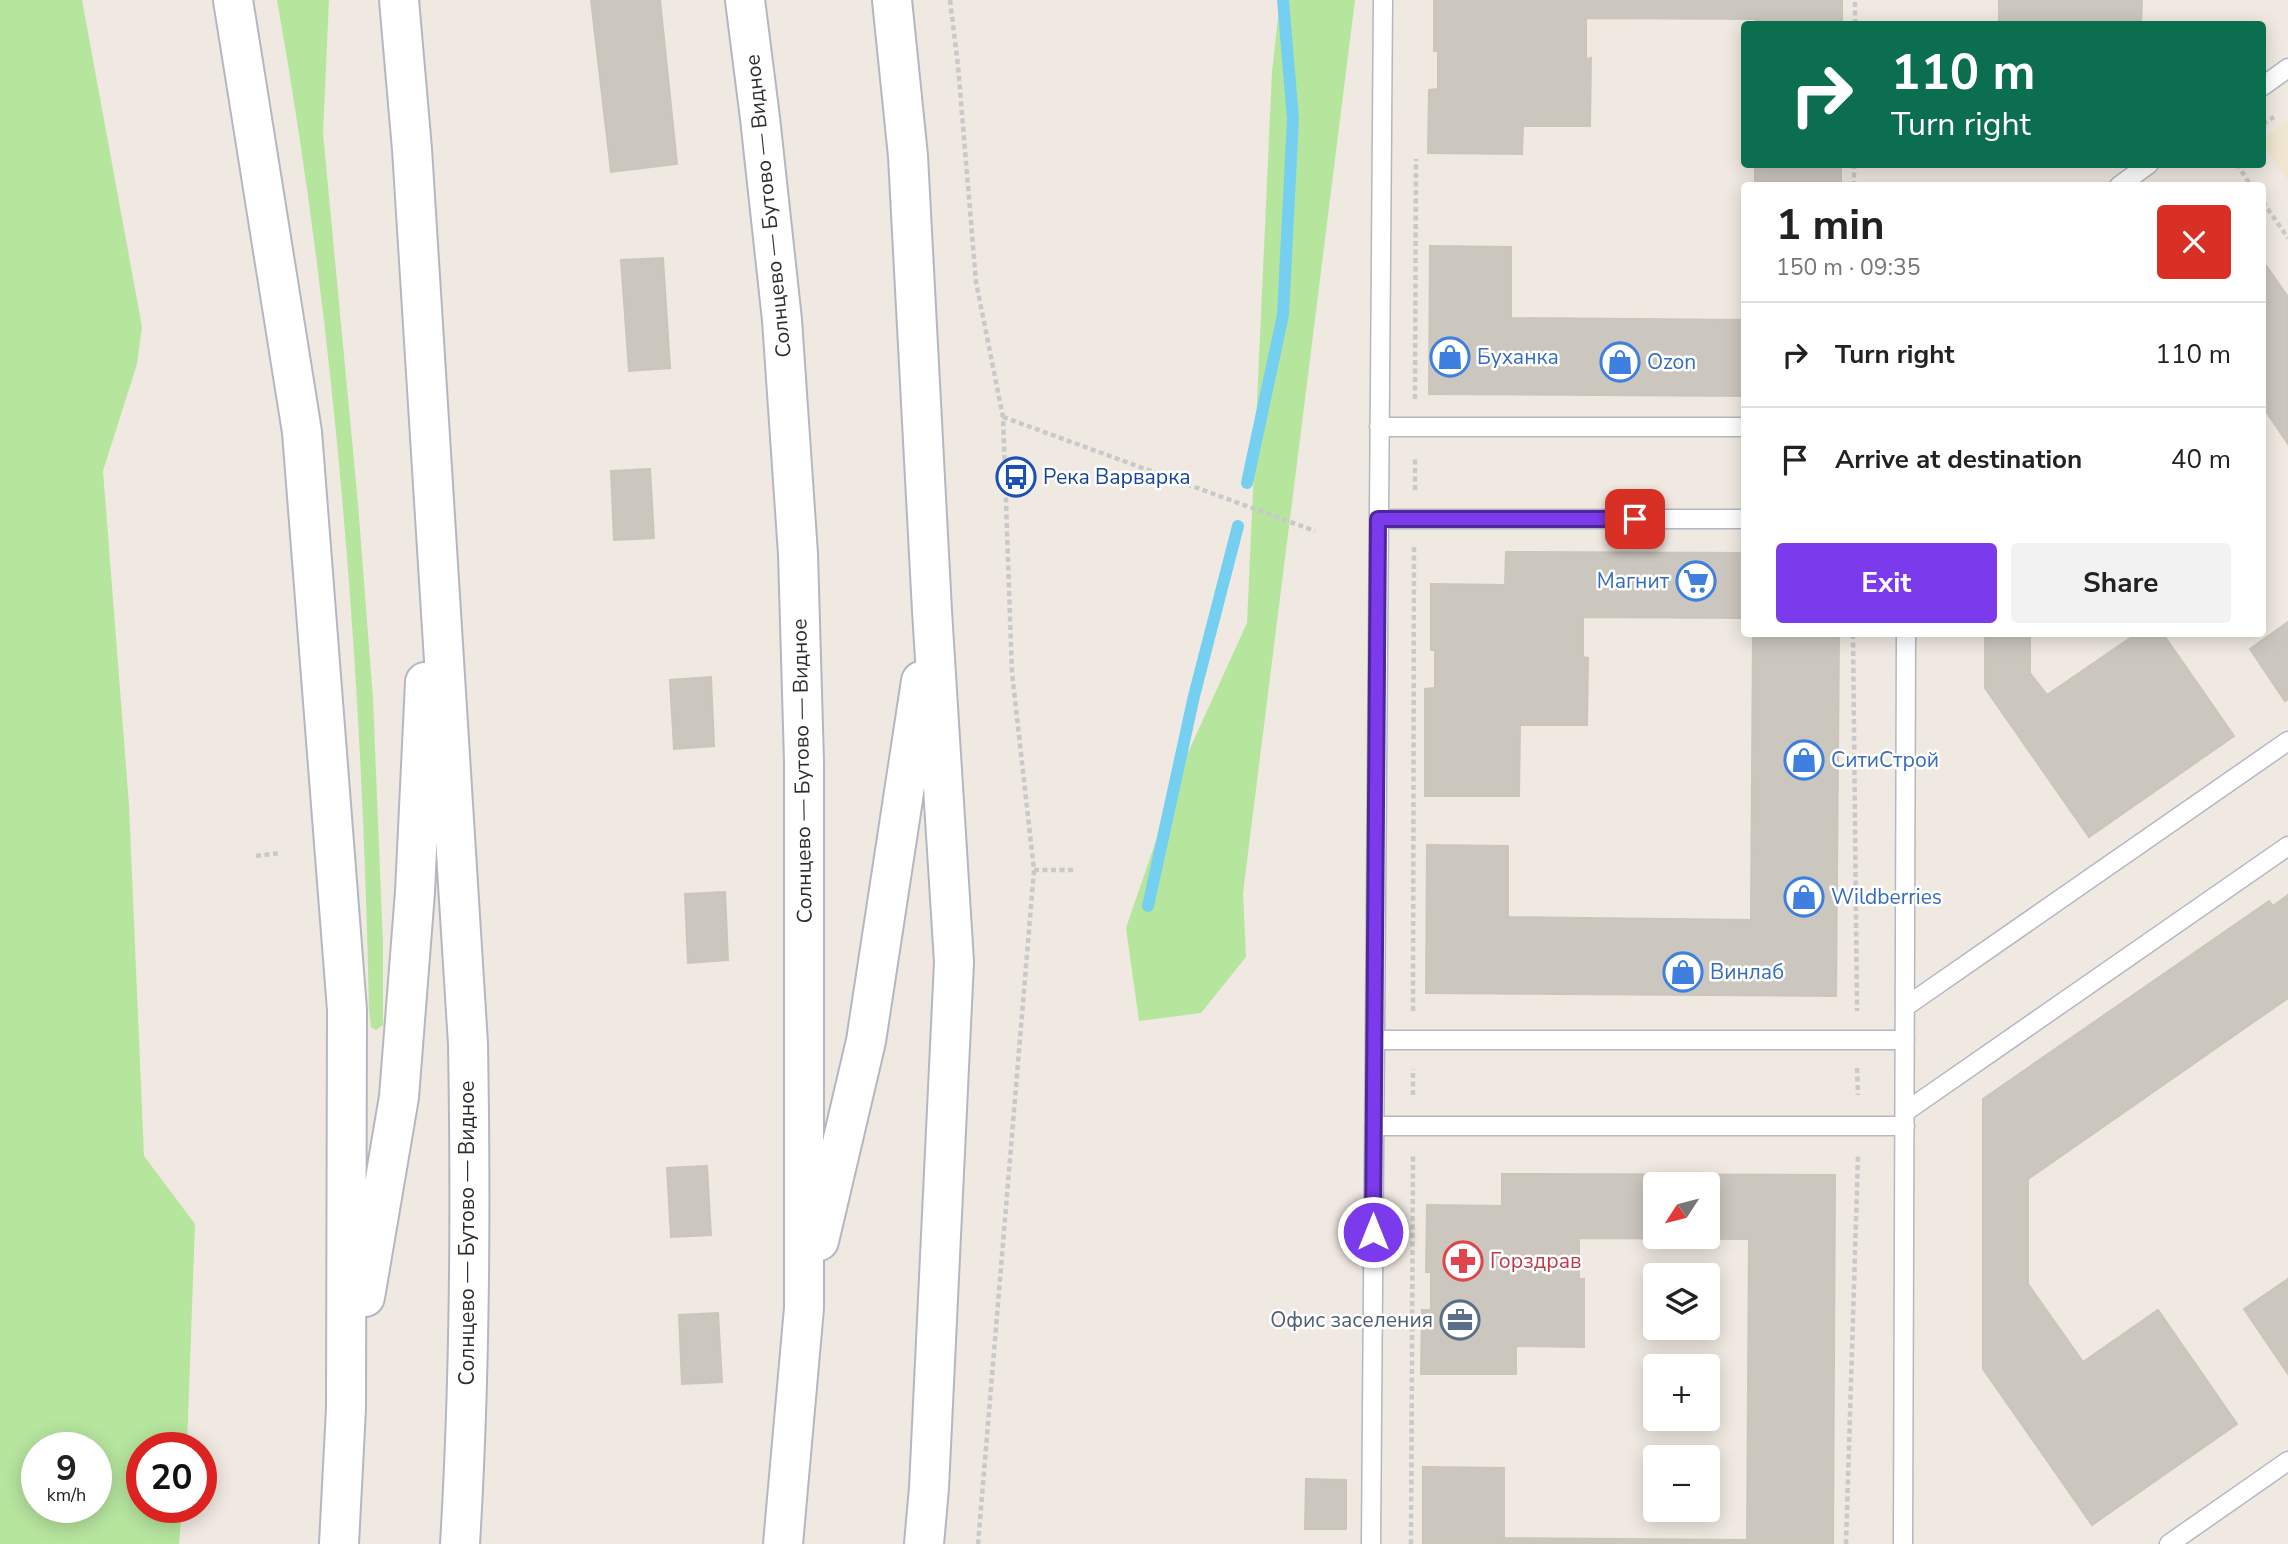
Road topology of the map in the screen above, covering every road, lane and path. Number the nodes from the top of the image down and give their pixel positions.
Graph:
1 (233, 0) edge
2 (399, 0) edge
3 (745, 0) edge
4 (892, 0) edge
5 (950, 0) edge
6 (1383, 0) edge
7 (1855, 0) edge
8 (1855, 21) edge
9 (2288, 68) edge
10 (2266, 84) edge
11 (1416, 151) dead end
12 (2144, 168) edge
13 (2124, 182) edge
14 (2266, 206) edge
15 (2288, 238) edge
16 (1003, 417) junction
17 (1379, 427) junction
18 (1415, 427) junction
19 (1741, 427) edge
20 (434, 509) junction
21 (1378, 519) junction
22 (1415, 519) junction
23 (1741, 519) edge
24 (1315, 531) dead end
25 (932, 611) junction
26 (1853, 637) edge
27 (1906, 637) edge
28 (2288, 741) edge
29 (2288, 846) edge
30 (280, 853) dead end
31 (256, 856) dead end
32 (1034, 870) junction
33 (1073, 870) dead end
34 (1905, 1007) junction
35 (1375, 1040) junction
36 (1413, 1040) junction
37 (1857, 1040) junction
38 (1905, 1040) junction
39 (1905, 1119) junction
40 (1374, 1126) junction
41 (1413, 1126) junction
42 (1858, 1126) junction
43 (804, 1308) junction
44 (346, 1408) junction
45 (2288, 1461) edge
46 (339, 1544) edge
47 (460, 1544) edge
48 (783, 1544) edge
49 (924, 1544) edge
50 (978, 1544) edge
51 (1371, 1544) edge
52 (1412, 1544) edge
53 (1846, 1544) edge
54 (1903, 1544) edge
55 (2169, 1544) edge

1 - 44 main road
2 - 20 main road, Солнцево — Бутово — Видное
3 - 43 main road, Солнцево — Бутово — Видное
4 - 25 main road
5 - 16 path
6 - 17 lane
7 - 8 path
9 - 10 lane
11 - 18 path
12 - 13 lane
14 - 15 path
16 - 24 path
16 - 32 path
17 - 18 lane
17 - 21 lane
18 - 19 lane
18 - 22 path
20 - 44 main road
20 - 47 main road, Солнцево — Бутово — Видное
21 - 22 lane
21 - 35 lane
22 - 23 lane
22 - 36 path
25 - 43 main road
25 - 49 main road
26 - 37 path
27 - 34 lane
28 - 34 lane
29 - 39 lane
30 - 31 path
32 - 33 path
32 - 50 path
34 - 38 lane
35 - 36 lane
35 - 40 lane
36 - 37 lane
36 - 41 path
37 - 38 lane
37 - 42 path
38 - 39 lane
39 - 42 lane
39 - 54 lane
40 - 41 lane
40 - 51 lane
41 - 42 lane
41 - 52 path
42 - 53 path
43 - 48 main road, Солнцево — Бутово — Видное
44 - 46 main road
45 - 55 lane

